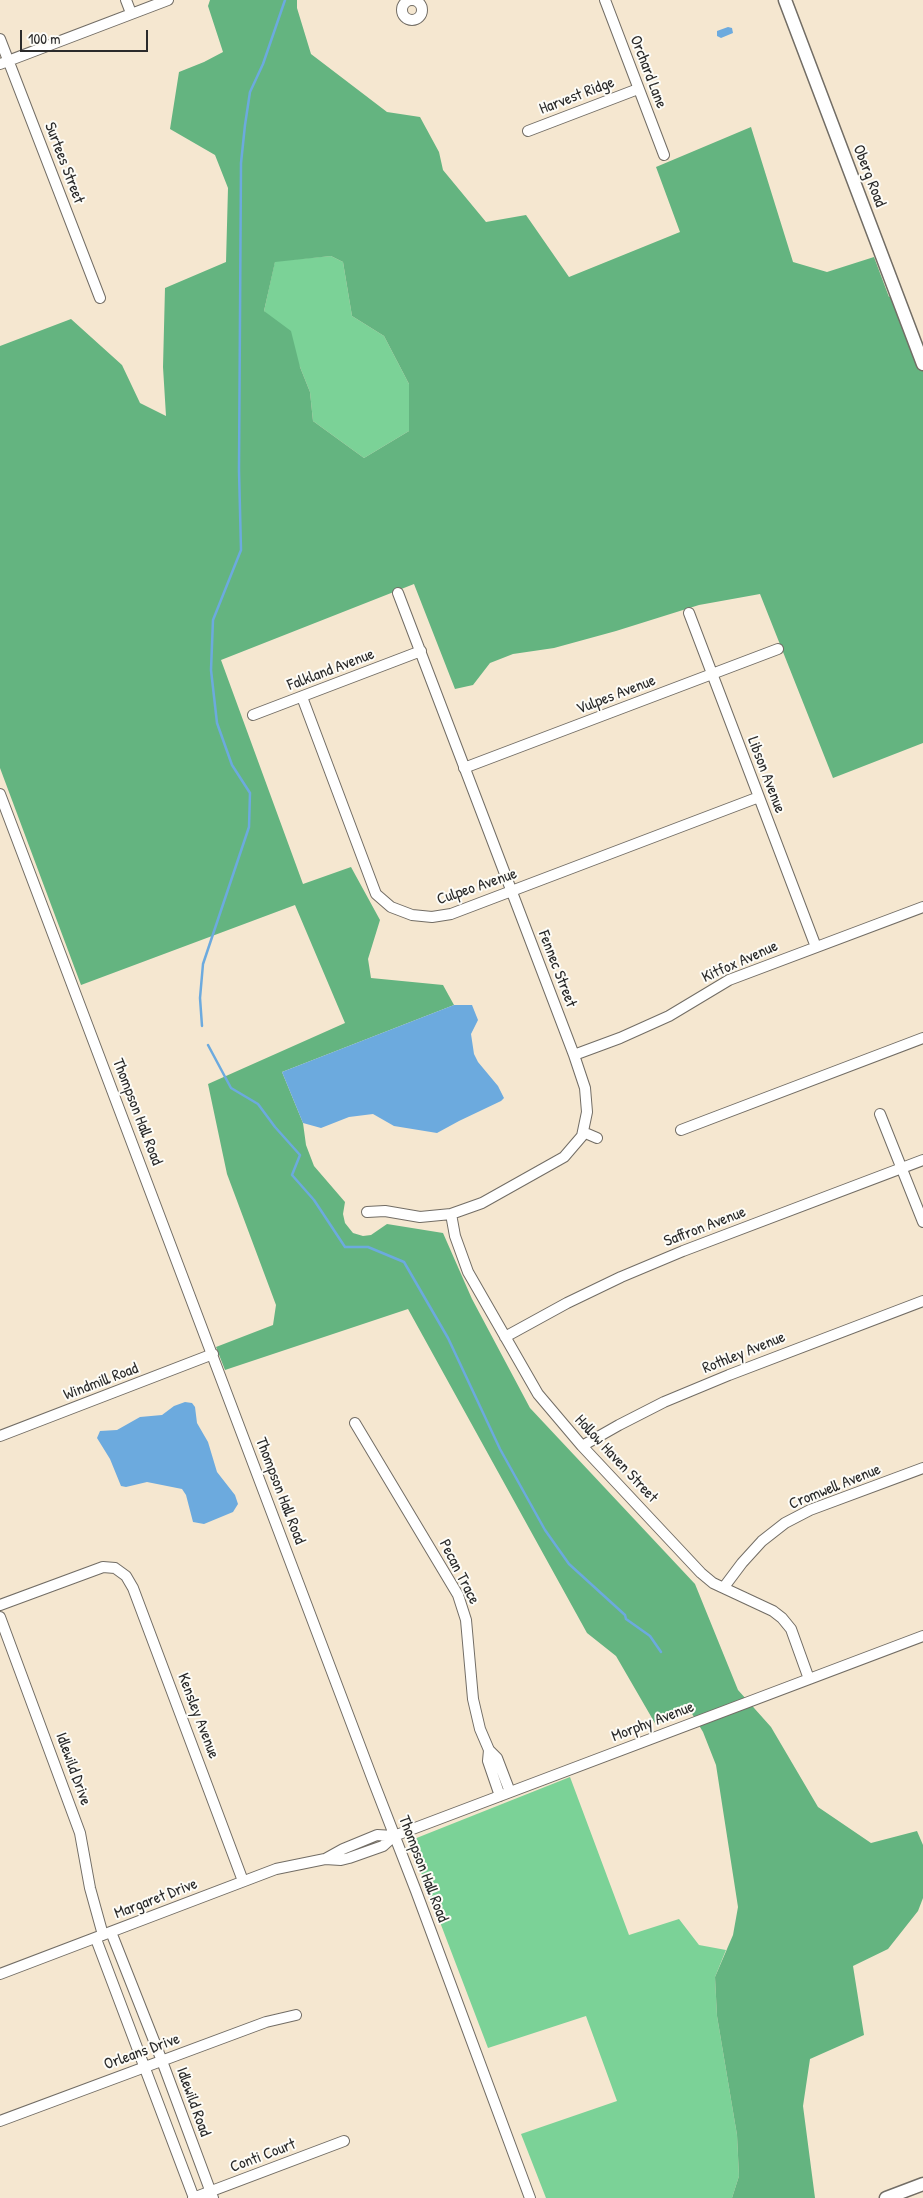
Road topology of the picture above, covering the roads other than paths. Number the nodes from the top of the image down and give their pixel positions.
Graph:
1 (126, 0) edge
2 (168, 0) edge
3 (605, 0) edge
4 (785, 0) edge
5 (132, 13) junction
6 (0, 39) edge
7 (4, 62) edge
8 (638, 89) junction
9 (528, 131) dead end
10 (664, 155) dead end
11 (100, 298) dead end
12 (923, 364) edge
13 (398, 592) dead end
14 (689, 613) dead end
15 (778, 649) dead end
16 (420, 652) junction
17 (712, 675) junction
18 (302, 697) junction
19 (253, 715) dead end
20 (464, 768) junction
21 (0, 794) edge
22 (759, 797) junction
23 (510, 891) junction
24 (923, 906) edge
25 (816, 947) junction
26 (923, 1038) edge
27 (574, 1055) junction
28 (880, 1114) dead end
29 (681, 1130) dead end
30 (583, 1132) junction
31 (597, 1138) dead end
32 (923, 1160) edge
33 (902, 1168) junction
34 (367, 1212) dead end
35 (451, 1214) junction
36 (923, 1222) edge
37 (923, 1301) edge
38 (505, 1337) junction
39 (213, 1354) junction
40 (356, 1423) dead end
41 (0, 1436) edge
42 (582, 1446) junction
43 (923, 1468) edge
44 (724, 1587) junction
45 (0, 1605) edge
46 (0, 1618) edge
47 (923, 1636) edge
48 (809, 1679) junction
49 (505, 1794) junction
50 (394, 1836) junction
51 (243, 1881) junction
52 (103, 1936) junction
53 (0, 1974) edge
54 (296, 2015) dead end
55 (162, 2061) junction
56 (144, 2067) junction
57 (0, 2121) edge
58 (344, 2141) dead end
59 (923, 2184) edge
60 (211, 2195) edge
61 (193, 2198) edge
62 (530, 2198) edge
63 (886, 2198) edge

1 - 5 street
2 - 5 street
3 - 8 street, Orchard Lane
4 - 12 street, Oberg Road
5 - 7 street
6 - 7 street, Surtees Street
7 - 11 street, Surtees Street
8 - 9 street, Harvest Ridge
8 - 10 street, Orchard Lane
13 - 16 street, Fennec Street
14 - 17 street, Libson Avenue
15 - 17 street, Vulpes Avenue
16 - 18 street, Falkland Avenue
16 - 20 street, Fennec Street
17 - 20 street, Vulpes Avenue
17 - 22 street, Libson Avenue
18 - 19 street, Falkland Avenue
18 - 23 street, Culpeo Avenue
20 - 23 street, Fennec Street
21 - 39 street, Thompson Hall Road
22 - 23 street, Culpeo Avenue
22 - 25 street, Libson Avenue
23 - 27 street, Fennec Street
24 - 25 street, Kitfox Avenue
25 - 27 street, Kitfox Avenue
26 - 29 street
27 - 30 street, Fennec Street
28 - 33 street
30 - 31 street
30 - 35 street, Fennec Street
32 - 33 street, Saffron Avenue
33 - 36 street
33 - 38 street, Saffron Avenue
34 - 35 street, Fennec Street
35 - 38 street, Hollow Haven Street
37 - 42 street, Rothley Avenue
38 - 42 street, Hollow Haven Street
39 - 41 street, Windmill Road
39 - 50 street, Thompson Hall Road
40 - 49 street, Pecan Trace
42 - 44 street, Hollow Haven Street
43 - 44 street, Cromwell Avenue
44 - 48 street, Hollow Haven Street
45 - 51 street, Kensley Avenue
46 - 52 street, Idlewild Drive
47 - 48 street, Morphy Avenue
48 - 49 street, Morphy Avenue
49 - 50 street, Morphy Avenue
50 - 51 street, Margaret Drive
50 - 62 street, Thompson Hall Road
51 - 52 street, Margaret Drive
52 - 53 street, Margaret Drive
52 - 55 street, Idlewild Road
52 - 56 street
54 - 55 street, Orleans Drive
55 - 56 street, Orleans Drive
55 - 60 street, Idlewild Road
56 - 57 street, Orleans Drive
56 - 61 street
58 - 60 street, Conti Court
59 - 63 street
60 - 61 street, Conti Court

